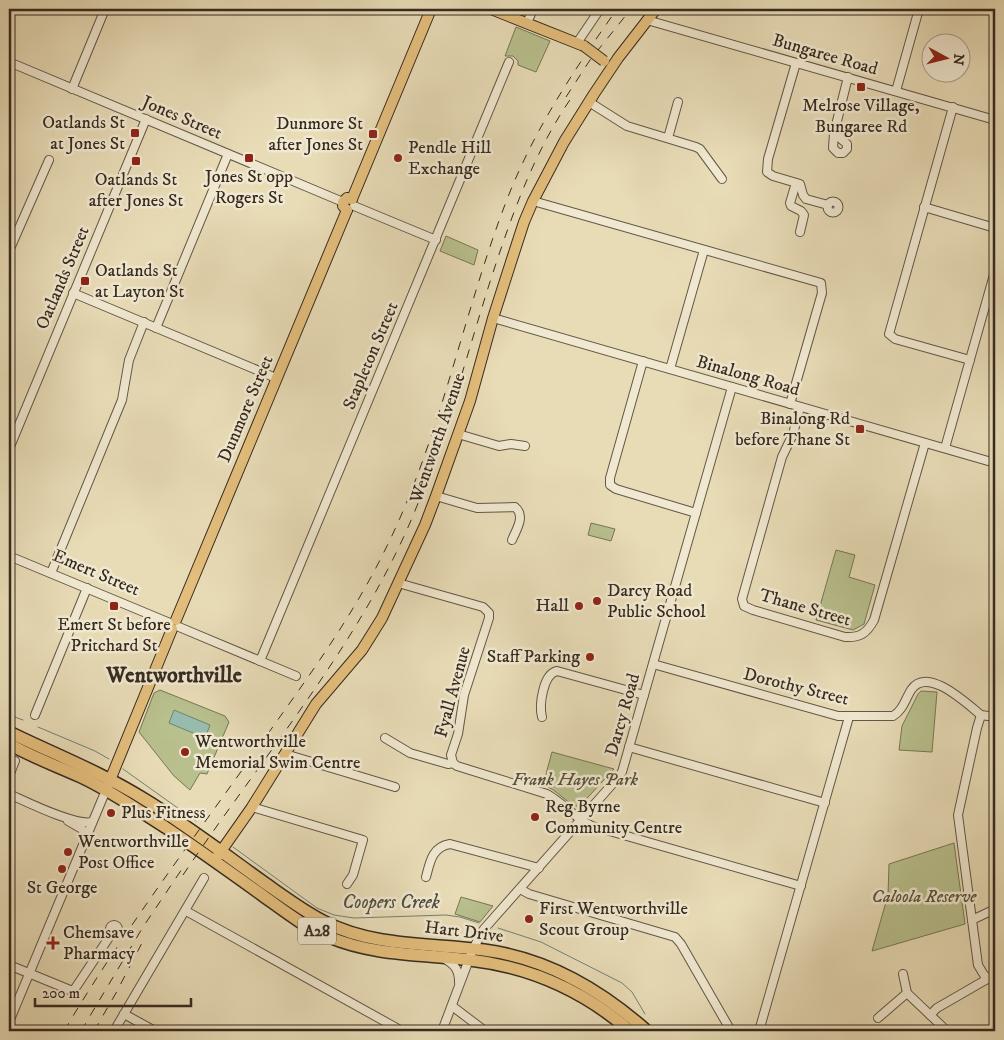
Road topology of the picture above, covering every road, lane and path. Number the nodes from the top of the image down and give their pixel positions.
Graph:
1 (95, 9) edge
2 (431, 9) edge
3 (491, 9) edge
4 (533, 9) edge
5 (600, 9) edge
6 (656, 9) edge
7 (920, 9) edge
8 (104, 11) edge
9 (647, 20) junction
10 (527, 23) junction
11 (580, 45) junction
12 (9, 62) edge
13 (509, 62) dead end
14 (796, 62) junction
15 (608, 64) junction
16 (848, 78) junction
17 (72, 89) junction
18 (896, 91) junction
19 (589, 102) junction
20 (678, 102) dead end
21 (953, 107) junction
22 (146, 119) junction
23 (995, 120) edge
24 (834, 133) dead end
25 (668, 138) junction
26 (228, 154) junction
27 (48, 160) dead end
28 (722, 179) dead end
29 (796, 183) junction
30 (533, 201) junction
31 (349, 204) junction
32 (828, 205) dead end
33 (924, 207) junction
34 (995, 228) edge
35 (800, 232) dead end
36 (436, 240) junction
37 (704, 250) junction
38 (9, 251) edge
39 (995, 271) edge
40 (74, 293) junction
41 (493, 318) junction
42 (144, 322) junction
43 (156, 328) junction
44 (970, 360) junction
45 (643, 361) junction
46 (670, 369) junction
47 (276, 378) junction
48 (732, 387) junction
49 (790, 404) junction
50 (800, 407) junction
51 (458, 434) junction
52 (925, 443) junction
53 (525, 446) dead end
54 (945, 448) junction
55 (9, 449) edge
56 (995, 462) edge
57 (436, 496) junction
58 (696, 513) junction
59 (512, 540) dead end
60 (9, 556) edge
61 (51, 574) junction
62 (398, 583) junction
63 (87, 588) junction
64 (174, 625) junction
65 (260, 661) junction
66 (653, 664) junction
67 (296, 676) dead end
68 (644, 694) junction
69 (995, 714) edge
70 (35, 715) dead end
71 (981, 715) junction
72 (542, 717) dead end
73 (849, 717) junction
74 (9, 732) edge
75 (385, 738) dead end
76 (9, 744) edge
77 (629, 747) junction
78 (285, 754) junction
79 (15, 761) dead end
80 (453, 763) junction
81 (9, 776) edge
82 (110, 779) junction
83 (395, 787) dead end
84 (106, 790) junction
85 (9, 794) edge
86 (825, 803) junction
87 (252, 807) junction
88 (55, 814) junction
89 (581, 820) junction
90 (92, 822) junction
91 (86, 838) junction
92 (218, 856) junction
93 (539, 868) junction
94 (426, 877) dead end
95 (204, 878) dead end
96 (347, 884) dead end
97 (801, 886) junction
98 (520, 889) junction
99 (995, 909) edge
100 (186, 912) junction
101 (972, 920) junction
102 (112, 933) dead end
103 (471, 954) junction
104 (443, 958) junction
105 (9, 965) edge
106 (29, 973) junction
107 (903, 974) dead end
108 (992, 981) edge
109 (458, 988) junction
110 (908, 993) junction
111 (452, 1006) junction
112 (124, 1014) junction
113 (930, 1015) junction
114 (878, 1018) dead end
115 (9, 1022) edge
116 (114, 1031) edge
117 (155, 1031) edge
118 (402, 1031) edge
119 (442, 1031) edge
120 (485, 1031) edge
121 (630, 1031) edge
122 (647, 1031) edge
123 (731, 1031) edge
124 (759, 1031) edge
125 (947, 1031) edge

1 - 8 street
2 - 31 main road, Dunmore Street
3 - 10 main road
4 - 10 street
5 - 11 street
6 - 9 main road, Wentworth Avenue
7 - 18 street
8 - 17 street
9 - 14 street, Bungaree Road
9 - 15 main road, Wentworth Avenue
10 - 11 main road
11 - 15 main road, bridge
12 - 17 street, Jones Street
13 - 36 street, Stapleton Street
14 - 16 street, Bungaree Road
14 - 29 street
15 - 19 main road, Wentworth Avenue
16 - 18 street, Bungaree Road
16 - 24 street
17 - 22 street, Jones Street
18 - 21 street, Bungaree Road
19 - 25 street
19 - 30 main road, Wentworth Avenue
20 - 25 street
21 - 23 street, Bungaree Road
21 - 33 street
22 - 26 street, Jones Street
22 - 40 street, Oatlands Street
25 - 28 street
26 - 31 street, Jones Street
26 - 43 street
27 - 38 street
29 - 32 street
29 - 35 street
30 - 37 street
30 - 41 main road, Wentworth Avenue
31 - 36 street, Jones Street
31 - 47 main road, Dunmore Street
33 - 34 street
33 - 44 street
36 - 65 street, Stapleton Street
37 - 46 street
37 - 49 street
39 - 44 street
40 - 42 street
40 - 55 street, Oatlands Street
41 - 45 street, Binalong Road
41 - 51 main road, Wentworth Avenue
42 - 43 street
42 - 61 street
43 - 47 street
44 - 54 street
45 - 46 street, Binalong Road
45 - 58 street
46 - 48 street, Binalong Road
47 - 64 main road, Dunmore Street
48 - 49 street, Binalong Road
48 - 58 street, Darcy Road
49 - 50 street, Binalong Road
50 - 52 street, Binalong Road
50 - 52 street, Thane Street
51 - 53 street
51 - 57 main road, Wentworth Avenue
52 - 54 street, Binalong Road
54 - 56 street, Binalong Road
57 - 59 street
57 - 62 main road, Wentworth Avenue
58 - 66 street, Darcy Road
60 - 61 street, Emert Street
61 - 63 street, Emert Street
62 - 78 main road, Wentworth Avenue
62 - 80 street, Fyall Avenue
63 - 64 street, Emert Street
63 - 70 street
64 - 65 street, Emert Street
64 - 82 main road, Dunmore Street
65 - 67 street, Emert Street
66 - 68 street, Darcy Road
66 - 73 street, Dorothy Street
68 - 72 street
68 - 77 street, Darcy Road
69 - 71 street
71 - 73 street, Dorothy Street
71 - 101 street
73 - 86 street
74 - 82 highway, A28
75 - 80 street
76 - 84 highway, A28
77 - 86 street
77 - 89 street, Darcy Road
78 - 83 street
78 - 87 main road, Wentworth Avenue
79 - 81 street
80 - 89 street, Fyall Avenue
82 - 84 main road, Dunmore Street
82 - 92 highway, A28
84 - 90 street, Dunmore Street
84 - 92 highway, A28
85 - 88 street
86 - 97 street
87 - 92 main road, Wentworth Avenue
87 - 96 street
88 - 90 street
88 - 91 street
89 - 93 street, Darcy Road
89 - 97 street, Fyall Avenue
90 - 91 street, Dunmore Street
91 - 106 street, Dunmore Street
92 - 103 highway, Hart Drive / A28
92 - 104 highway, Hart Drive / A28
93 - 94 street
93 - 98 street, Darcy Road
95 - 100 street
97 - 124 street
98 - 103 street, Darcy Road
98 - 123 street
99 - 101 street
100 - 112 street
100 - 118 street
101 - 108 street
102 - 106 street
103 - 104 highway, Hart Drive / A28
103 - 109 street, Darcy Road
103 - 121 highway, Hart Drive / A28
103 - 122 highway, Hart Drive / A28
104 - 109 street
105 - 106 street
106 - 115 street, Dunmore Street
107 - 110 street
108 - 113 street
109 - 111 street, Darcy Road
110 - 113 street
110 - 114 street
111 - 119 street, Darcy Road
111 - 120 street
112 - 116 street
112 - 117 street
113 - 125 street

